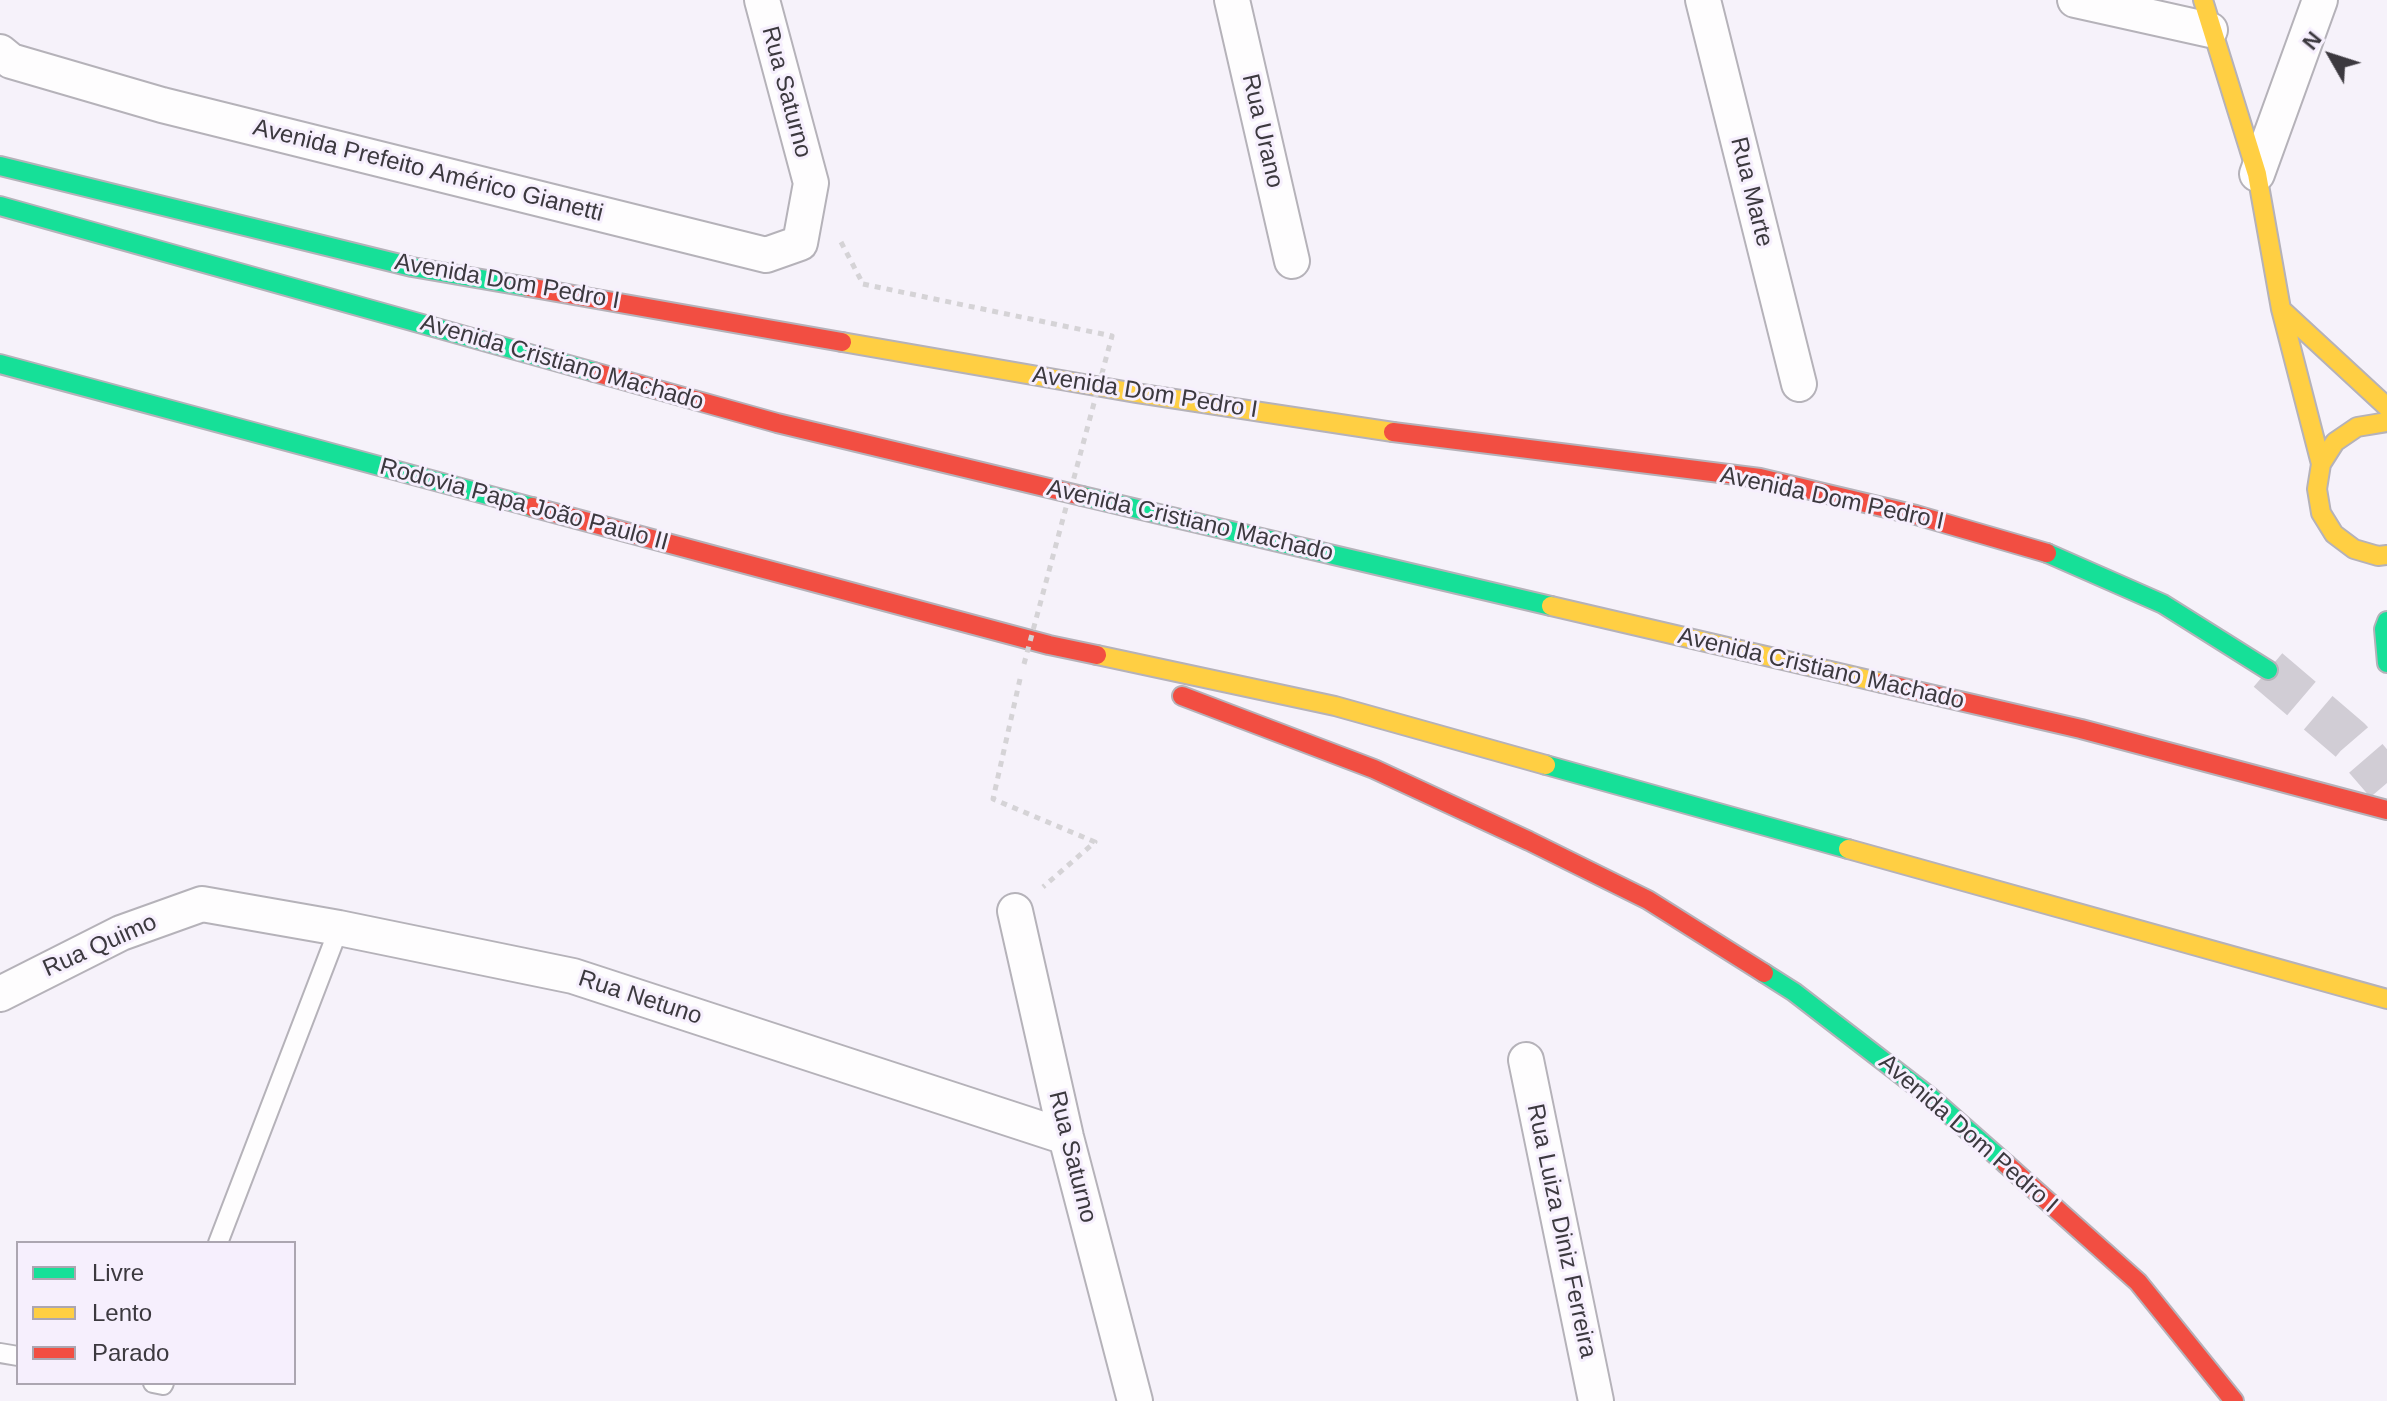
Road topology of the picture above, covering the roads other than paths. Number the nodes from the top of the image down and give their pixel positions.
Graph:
1 (762, 0) edge
2 (1232, 0) edge
3 (1703, 0) edge
4 (2075, 0) edge
5 (2320, 0) edge
6 (2206, 15) edge
7 (0, 52) edge
8 (0, 166) edge
9 (2257, 174) junction
10 (811, 183) joint
11 (0, 206) edge
12 (1292, 261) dead end
13 (2281, 309) junction
14 (0, 364) edge
15 (1799, 384) dead end
16 (2387, 407) edge
17 (2387, 422) edge
18 (2321, 464) junction
19 (2334, 534) junction
20 (2387, 555) edge
21 (2376, 574) dead end
22 (2387, 621) edge
23 (1049, 645) junction
24 (2387, 663) edge
25 (2268, 670) tunnel mouth
26 (2387, 810) edge
27 (202, 904) joint
28 (1015, 911) road end
29 (339, 928) junction
30 (0, 994) edge
31 (2387, 999) edge
32 (1526, 1060) dead end
33 (1066, 1137) junction
34 (219, 1241) edge
35 (1135, 1401) edge
36 (1596, 1401) edge
37 (2234, 1401) edge

1 - 10 street, Rua Saturno
2 - 12 street, Rua Urano
3 - 15 street, Rua Marte
4 - 6 street
5 - 9 street
6 - 9 main road
7 - 10 street, Avenida Prefeito Américo Gianetti
8 - 25 main road, Avenida Dom Pedro I
9 - 13 main road
11 - 26 main road, Avenida Cristiano Machado
13 - 16 main road
13 - 18 main road
14 - 23 main road, Rodovia Papa João Paulo II
17 - 18 main road
18 - 19 main road
19 - 20 main road
19 - 21 main road
22 - 24 main road
23 - 31 main road
23 - 37 main road, Avenida Dom Pedro I
27 - 29 street, Rua Netuno
27 - 30 street, Rua Quimo
28 - 33 street, Rua Saturno
29 - 33 street, Rua Netuno
29 - 34 lane
32 - 36 street, Rua Luiza Diniz Ferreira
33 - 35 street, Rua Saturno

